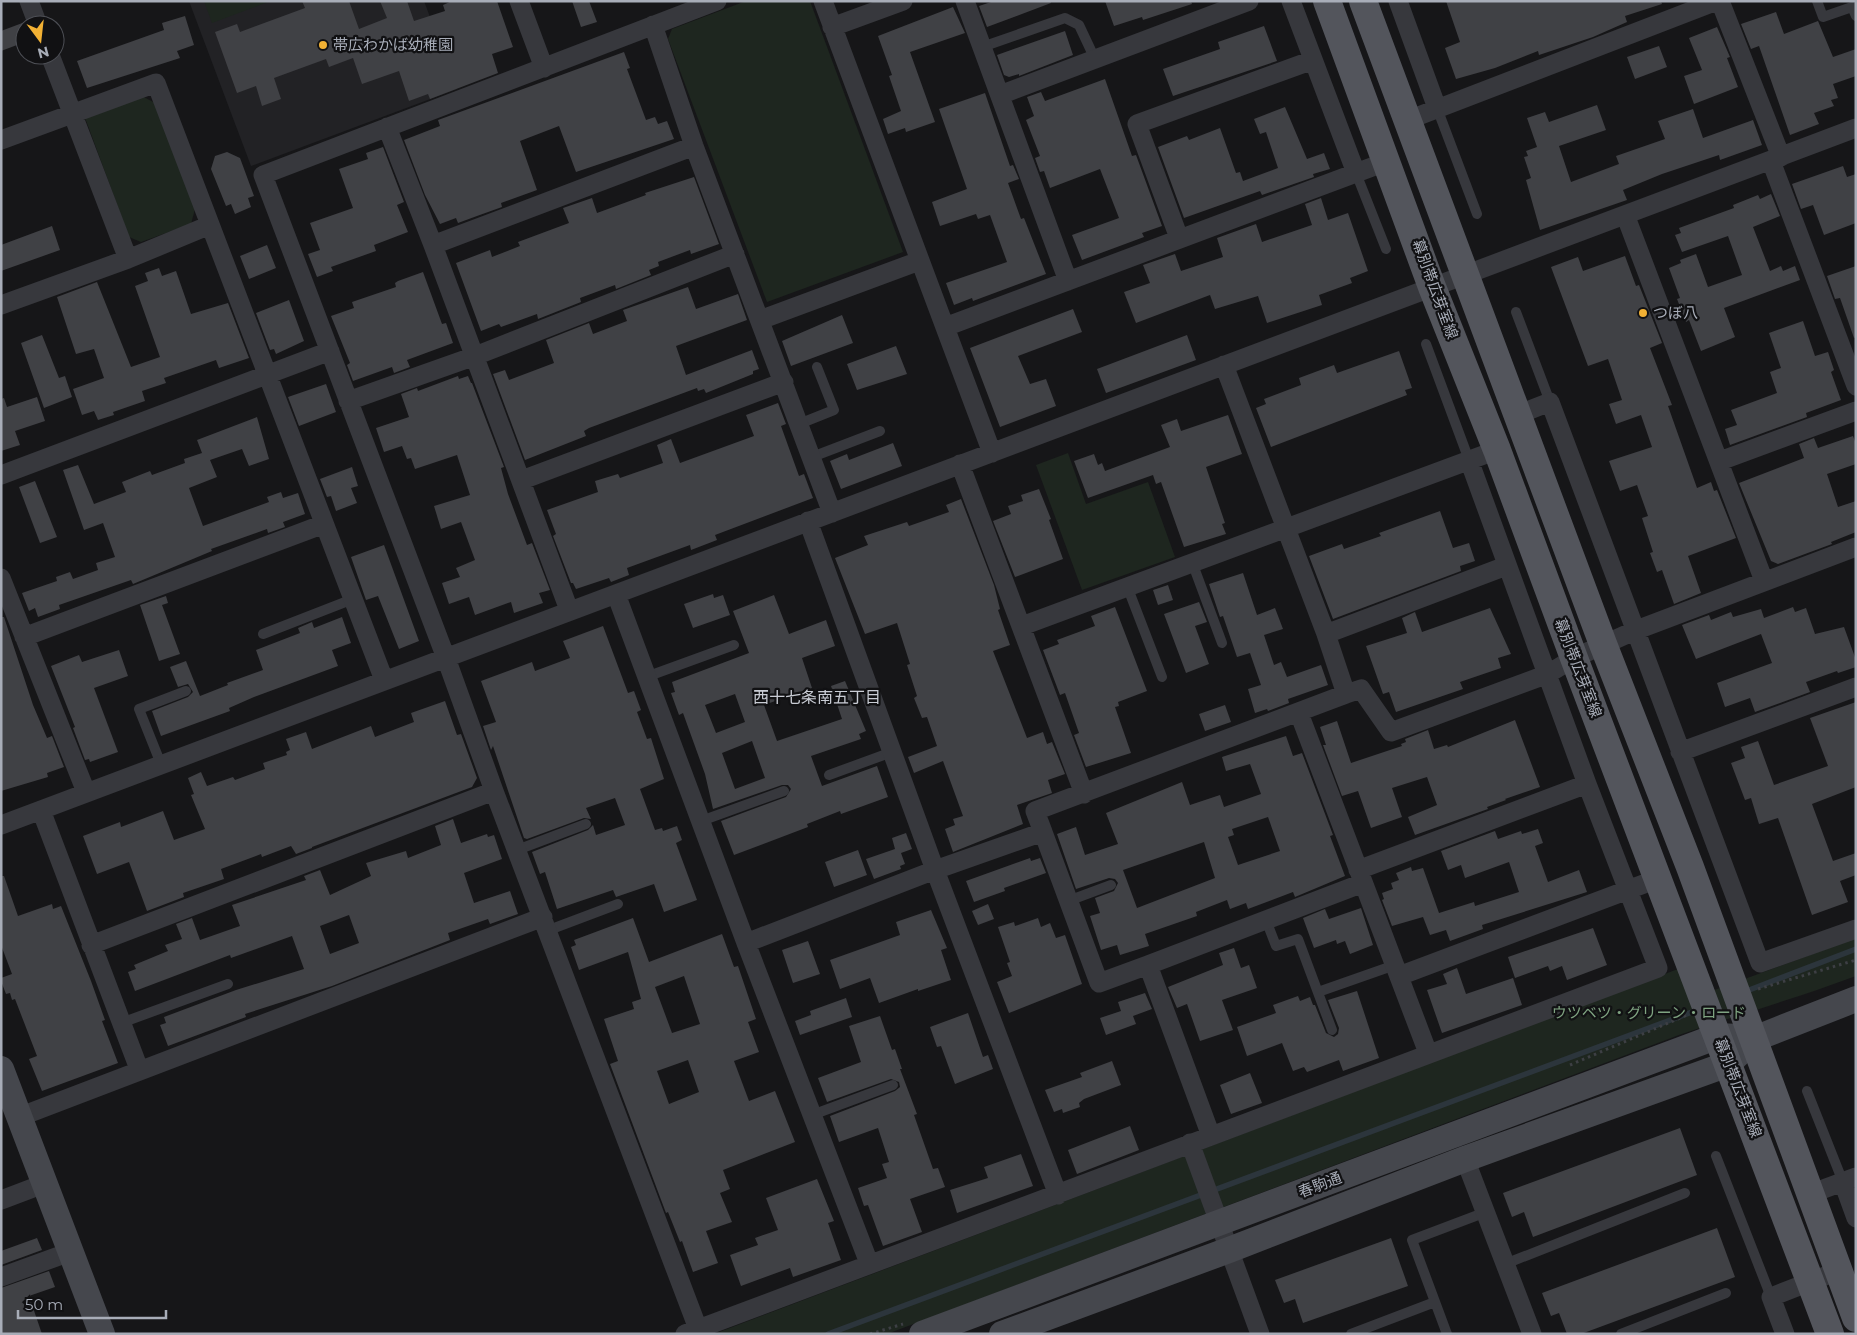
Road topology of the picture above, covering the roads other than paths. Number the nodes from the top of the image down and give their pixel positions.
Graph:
1 (29, 1) edge
2 (519, 1) edge
3 (717, 1) edge
4 (823, 1) edge
5 (903, 1) edge
6 (965, 1) edge
7 (1249, 1) edge
8 (1291, 1) edge
9 (1327, 1) edge
10 (1362, 1) edge
11 (1398, 1) edge
12 (1719, 1) edge
13 (1817, 1) edge
14 (34, 15) edge
15 (1856, 16) edge
16 (653, 25) junction
17 (832, 27) junction
18 (982, 47) junction
19 (1095, 60) junction
20 (1314, 60) junction
21 (54, 65) edge
22 (544, 68) junction
23 (1000, 96) junction
24 (1437, 108) junction
25 (73, 113) junction
26 (1408, 120) junction
27 (387, 128) junction
28 (1856, 128) edge
29 (1, 140) edge
30 (694, 146) junction
31 (1776, 159) junction
32 (1388, 161) junction
33 (1356, 173) junction
34 (1477, 214) dead end
35 (1626, 217) junction
36 (210, 225) junction
37 (1179, 238) junction
38 (434, 245) junction
39 (1386, 250) dead end
40 (735, 254) junction
41 (128, 259) junction
42 (919, 261) junction
43 (1466, 274) junction
44 (1068, 281) junction
45 (1432, 287) junction
46 (1, 305) edge
47 (1516, 312) dead end
48 (760, 320) junction
49 (945, 327) junction
50 (1426, 344) dead end
51 (330, 352) junction
52 (475, 356) junction
53 (1224, 365) junction
54 (817, 367) dead end
55 (266, 374) junction
56 (784, 382) junction
57 (1856, 386) edge
58 (348, 402) junction
59 (1550, 402) junction
60 (1856, 410) edge
61 (1518, 415) junction
62 (800, 424) junction
63 (880, 431) dead end
64 (1498, 450) junction
65 (992, 454) junction
66 (812, 457) junction
67 (1470, 460) junction
68 (1720, 461) junction
69 (960, 464) junction
70 (1, 475) edge
71 (522, 480) junction
72 (832, 512) junction
73 (808, 521) junction
74 (324, 524) junction
75 (1284, 527) junction
76 (1856, 547) edge
77 (1192, 562) junction
78 (1506, 566) junction
79 (1, 578) edge
80 (1764, 581) junction
81 (1127, 586) junction
82 (616, 594) junction
83 (353, 599) junction
84 (569, 610) junction
85 (1022, 626) junction
86 (1634, 631) junction
87 (263, 634) dead end
88 (1326, 634) junction
89 (24, 637) junction
90 (1222, 643) dead end
91 (1603, 644) junction
92 (734, 645) dead end
93 (446, 658) junction
94 (1574, 658) junction
95 (1548, 674) junction
96 (646, 677) junction
97 (1162, 677) dead end
98 (384, 680) junction
99 (1856, 687) edge
100 (186, 691) dead end
101 (1346, 694) junction
102 (1299, 713) junction
103 (892, 752) junction
104 (1680, 752) junction
105 (161, 764) junction
106 (829, 775) dead end
107 (1587, 784) junction
108 (494, 791) junction
109 (784, 791) dead end
110 (86, 792) junction
111 (1084, 794) junction
112 (41, 810) junction
113 (700, 821) junction
114 (586, 824) dead end
115 (1, 825) edge
116 (1043, 832) junction
117 (517, 850) junction
118 (1718, 855) junction
119 (1690, 867) junction
120 (935, 870) junction
121 (1360, 877) junction
122 (1657, 879) junction
123 (1112, 885) dead end
124 (1629, 890) junction
125 (1068, 901) junction
126 (618, 904) dead end
127 (1266, 920) junction
128 (546, 924) junction
129 (1856, 929) edge
130 (746, 942) junction
131 (91, 945) junction
132 (1148, 965) junction
133 (1397, 970) junction
134 (228, 984) dead end
135 (1318, 992) junction
136 (1856, 999) edge
137 (121, 1023) junction
138 (1332, 1030) dead end
139 (1718, 1036) junction
140 (1754, 1039) junction
141 (1428, 1053) junction
142 (1728, 1064) junction
143 (1, 1069) edge
144 (140, 1070) junction
145 (893, 1085) dead end
146 (1807, 1091) dead end
147 (812, 1115) junction
148 (19, 1117) junction
149 (1211, 1136) junction
150 (1190, 1144) junction
151 (1716, 1156) dead end
152 (1465, 1159) junction
153 (1849, 1180) edge
154 (46, 1183) junction
155 (1685, 1194) dead end
156 (1810, 1194) junction
157 (1058, 1195) junction
158 (1, 1200) edge
159 (1486, 1212) junction
160 (1856, 1218) edge
161 (1218, 1223) junction
162 (1229, 1250) junction
163 (70, 1252) junction
164 (869, 1263) junction
165 (1505, 1264) junction
166 (1838, 1271) junction
167 (1, 1277) edge
168 (1811, 1281) junction
169 (1726, 1293) dead end
170 (1771, 1297) junction
171 (1014, 1299) junction
172 (1436, 1302) junction
173 (1856, 1318) edge
174 (1017, 1331) edge
175 (694, 1332) edge
176 (102, 1334) edge
177 (922, 1334) edge
178 (1260, 1334) edge
179 (1351, 1334) edge
180 (1448, 1334) edge
181 (1532, 1334) edge
182 (1621, 1334) edge
183 (1785, 1334) edge
184 (1830, 1334) edge

1 - 14 street
2 - 22 street
3 - 16 street
4 - 17 street
5 - 17 street
6 - 18 street
7 - 19 street
8 - 20 street
9 - 32 main road, 幕別帯広芽室線
10 - 26 main road, 幕別帯広芽室線
11 - 24 street
12 - 24 street
12 - 31 street
13 - 15 lane
16 - 22 street
16 - 30 street
17 - 42 street
18 - 19 lane
18 - 23 street
19 - 23 street
20 - 33 street
20 - 37 street
21 - 25 street
22 - 27 street
23 - 44 street
24 - 26 street
24 - 34 lane
25 - 29 street
25 - 36 street
25 - 41 street
26 - 43 main road, 幕別帯広芽室線
27 - 38 street
27 - 51 street
28 - 31 street
30 - 38 street
30 - 40 street
31 - 35 street
31 - 57 street
32 - 33 street
32 - 45 main road, 幕別帯広芽室線
33 - 37 street
33 - 39 lane
35 - 43 street
35 - 68 street
36 - 41 street
36 - 55 street
37 - 44 street
38 - 52 street
40 - 48 street
40 - 52 street
41 - 46 street
42 - 48 street
42 - 49 street
43 - 45 street
43 - 61 main road, 幕別帯広芽室線
44 - 49 street
45 - 53 street
45 - 64 main road, 幕別帯広芽室線
47 - 59 lane
48 - 56 street
49 - 65 street
50 - 67 lane
51 - 55 street
51 - 58 street
52 - 58 street
52 - 71 street
53 - 65 street
53 - 75 street
54 - 62 lane
55 - 70 street
55 - 74 street
56 - 62 street
56 - 71 street
58 - 93 street
59 - 61 street
59 - 86 street
60 - 68 street
61 - 91 main road, 幕別帯広芽室線
62 - 66 street
63 - 66 lane
64 - 67 street
64 - 94 main road, 幕別帯広芽室線
65 - 69 street
66 - 72 street
67 - 75 street
67 - 78 street
68 - 80 street
69 - 72 street
69 - 85 street
71 - 84 street
72 - 73 street
73 - 82 street
73 - 103 street
74 - 83 street
74 - 89 street
75 - 77 street
75 - 88 street
76 - 80 street
77 - 81 street
77 - 90 lane
78 - 88 street
78 - 95 street
79 - 89 street
80 - 86 street
81 - 85 street
81 - 97 lane
82 - 84 street
82 - 96 street
83 - 87 lane
83 - 98 street
84 - 93 street
85 - 111 street
86 - 91 street
86 - 104 street
88 - 101 street
89 - 110 street
91 - 94 street
91 - 119 main road, 幕別帯広芽室線
92 - 96 lane
93 - 98 street
93 - 108 street
94 - 95 street
94 - 122 main road, 幕別帯広芽室線
95 - 101 street
95 - 107 street
96 - 113 street
98 - 105 street
99 - 104 street
100 - 105 lane
101 - 102 street
102 - 111 street
102 - 121 street
103 - 106 lane
103 - 120 street
104 - 118 street
105 - 110 street
107 - 121 street
107 - 124 street
108 - 117 street
108 - 131 street
109 - 113 lane
110 - 112 street
111 - 116 street
112 - 115 street
112 - 131 street
113 - 130 street
114 - 117 lane
116 - 120 street
116 - 125 street
117 - 128 street
118 - 119 street
118 - 129 street
119 - 140 main road, 幕別帯広芽室線
120 - 130 street
120 - 157 street
121 - 127 street
121 - 133 street
122 - 124 street
122 - 139 main road, 幕別帯広芽室線
123 - 125 lane
124 - 133 street
124 - 141 street
125 - 132 street
126 - 128 lane
127 - 132 street
127 - 135 lane
128 - 144 street
128 - 175 street
130 - 147 street
131 - 137 street
132 - 149 street
133 - 135 lane
133 - 141 street
134 - 137 lane
135 - 138 lane
136 - 140 street
137 - 144 street
139 - 140 street
139 - 142 main road, 幕別帯広芽室線
139 - 161 street, 春駒通
140 - 142 street
140 - 156 main road, 幕別帯広芽室線
141 - 149 street
142 - 152 street, 春駒通
142 - 168 main road, 幕別帯広芽室線
143 - 148 street
144 - 148 street
145 - 147 lane
146 - 153 lane
147 - 164 street
148 - 154 street
149 - 150 street
150 - 157 street
150 - 161 street
151 - 170 lane
152 - 159 street
152 - 162 street, 春駒通
153 - 156 street
153 - 160 street
154 - 158 street
154 - 163 street
155 - 165 lane
156 - 166 main road, 幕別帯広芽室線
157 - 164 street
159 - 165 street
159 - 172 lane
161 - 162 street
161 - 171 street, 春駒通
162 - 174 street, 春駒通
162 - 178 street
163 - 167 street
163 - 176 street
164 - 175 street
165 - 181 street
166 - 168 street
166 - 173 main road, 幕別帯広芽室線
168 - 170 street
168 - 184 main road, 幕別帯広芽室線
169 - 182 lane
170 - 183 street
171 - 174 street
171 - 177 street, 春駒通
172 - 179 lane
172 - 180 lane

